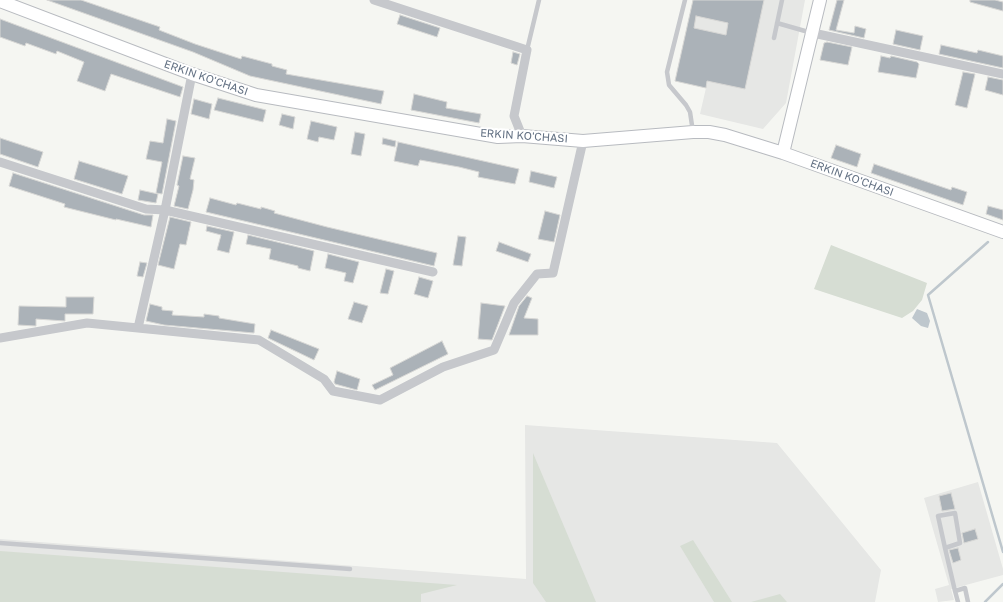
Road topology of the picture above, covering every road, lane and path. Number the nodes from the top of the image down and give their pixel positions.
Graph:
1 (374, 0) edge
2 (539, 0) edge
3 (685, 0) edge
4 (782, 0) edge
5 (820, 0) edge
6 (0, 1) edge
7 (777, 23) junction
8 (812, 33) junction
9 (774, 38) dead end
10 (527, 50) junction
11 (192, 74) junction
12 (1003, 74) edge
13 (693, 132) junction
14 (522, 136) junction
15 (583, 141) junction
16 (783, 153) junction
17 (0, 162) edge
18 (165, 210) junction
19 (1003, 232) edge
20 (434, 272) dead end
21 (138, 328) junction
22 (0, 338) edge
23 (0, 543) edge
24 (945, 548) junction
25 (350, 569) dead end
26 (955, 590) junction
27 (958, 602) edge
28 (968, 602) edge

1 - 10 street
2 - 10 lane
3 - 13 lane
4 - 7 lane
5 - 8 main road
6 - 11 main road, ERKIN KO'CHASI
7 - 8 lane
7 - 9 lane
8 - 12 street
8 - 16 main road
10 - 14 street
11 - 14 main road, ERKIN KO'CHASI
11 - 18 street
13 - 15 main road, ERKIN KO'CHASI
13 - 16 main road, ERKIN KO'CHASI
14 - 15 main road, ERKIN KO'CHASI
15 - 21 street
16 - 19 main road, ERKIN KO'CHASI
17 - 18 street
18 - 20 street
18 - 21 street
21 - 22 street
23 - 25 lane
24 - 24 lane
24 - 26 lane
26 - 27 lane
26 - 28 lane

